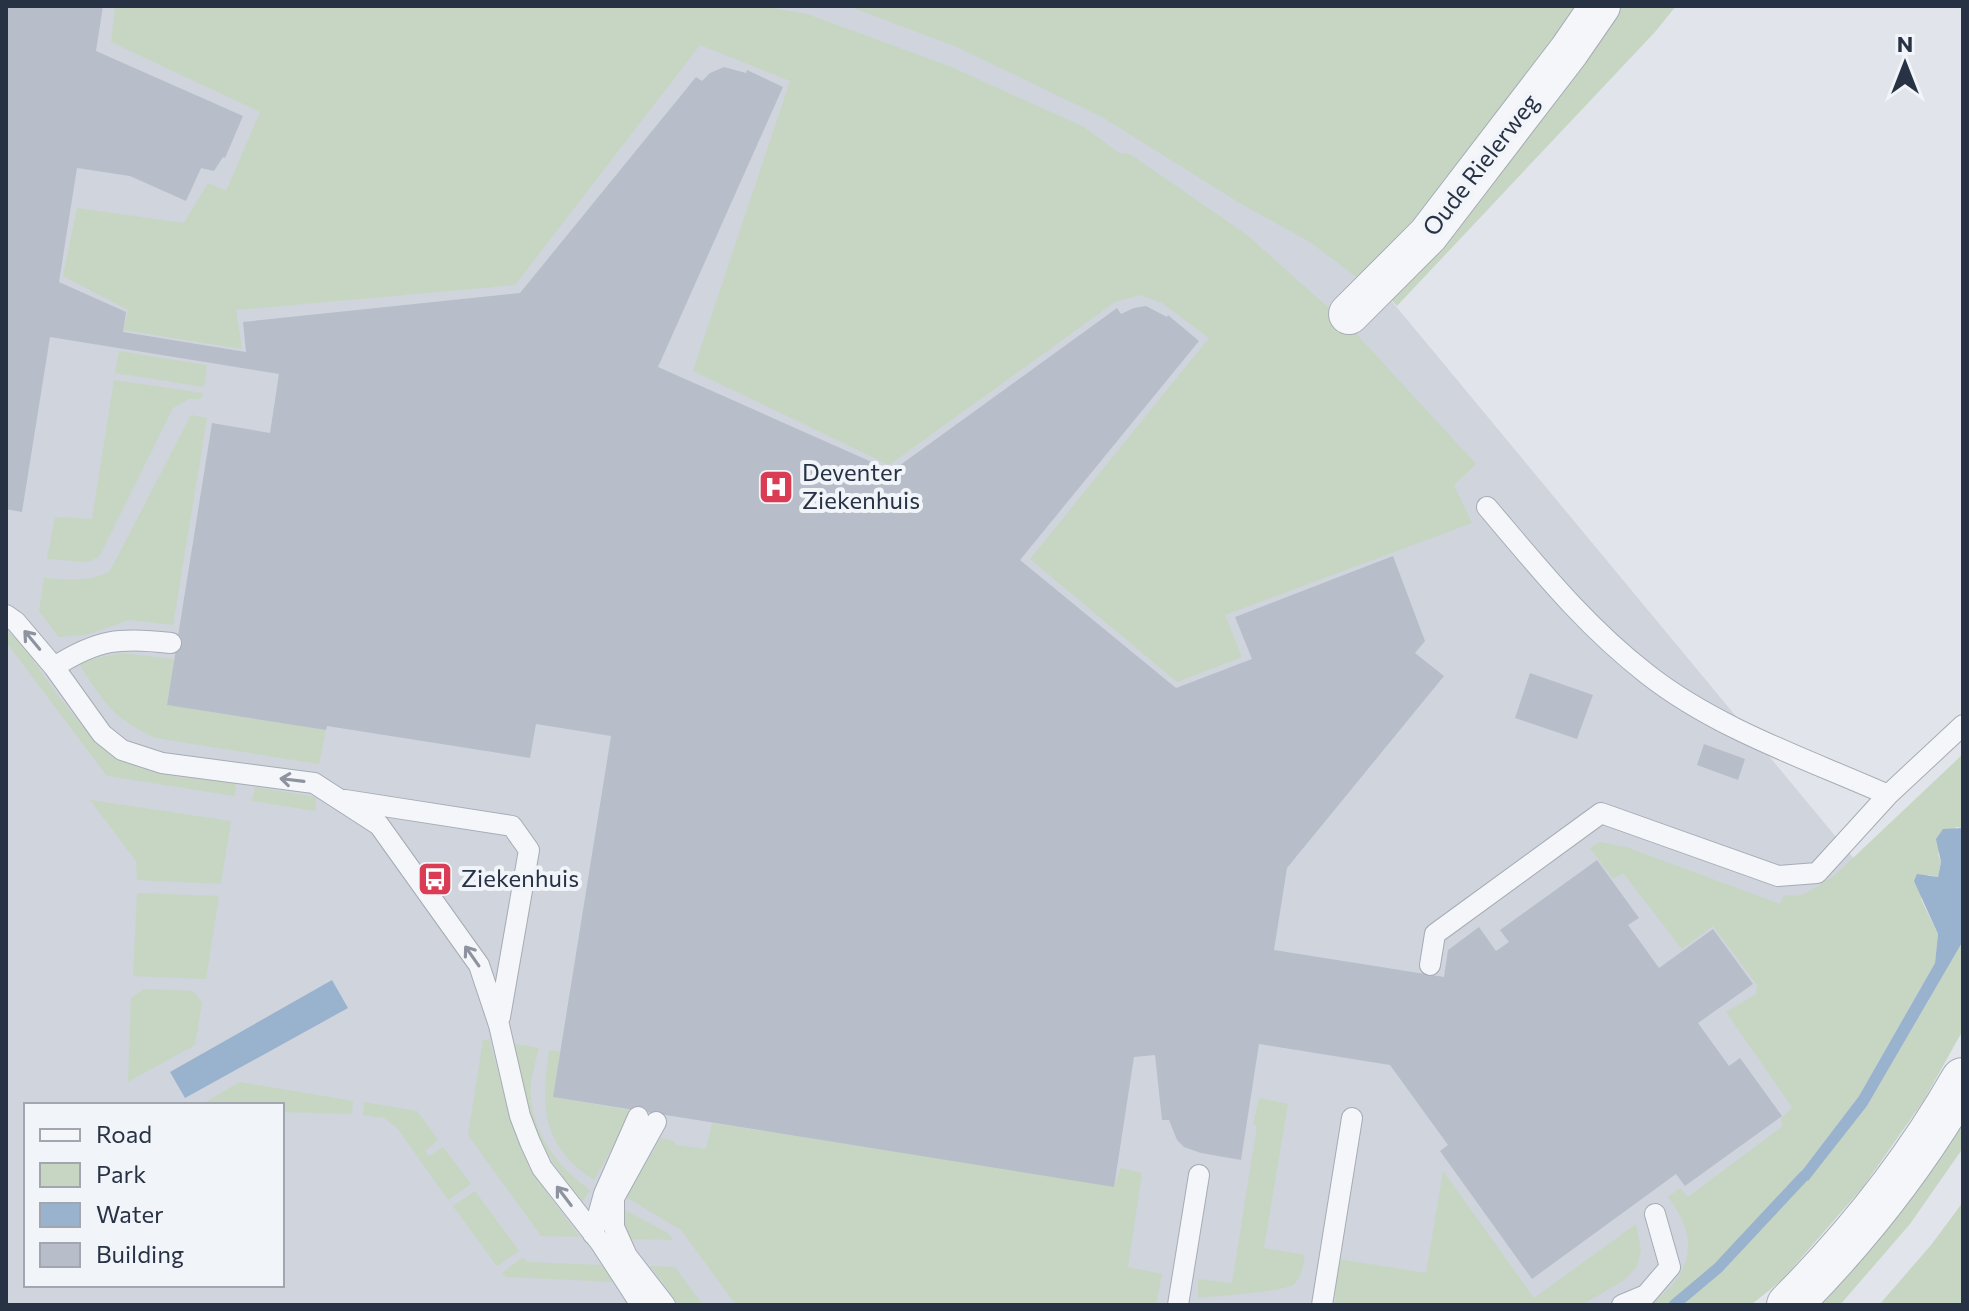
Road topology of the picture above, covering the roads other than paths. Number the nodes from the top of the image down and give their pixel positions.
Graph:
1 (1600, 6) edge
2 (1349, 314) dead end
3 (1487, 507) dead end
4 (6, 615) edge
5 (171, 643) dead end
6 (54, 667) junction
7 (1963, 725) edge
8 (1888, 795) junction
9 (338, 799) junction
10 (1430, 965) dead end
11 (499, 1025) junction
12 (1963, 1080) edge
13 (1352, 1118) dead end
14 (1199, 1175) dead end
15 (1655, 1214) dead end
16 (593, 1234) junction
17 (641, 1305) edge
18 (665, 1305) edge
19 (1178, 1305) edge
20 (1322, 1305) edge
21 (1622, 1305) edge
22 (1789, 1305) edge

1 - 2 street, Oude Rielerweg
3 - 8 lane
6 -> 4 lane
5 - 6 lane
9 -> 6 lane
7 - 8 lane
8 - 10 lane
11 -> 9 lane
9 - 11 lane
16 -> 11 lane
12 - 22 street
13 - 20 lane
14 - 19 lane
15 - 21 lane
16 - 17 lane
16 - 18 lane

